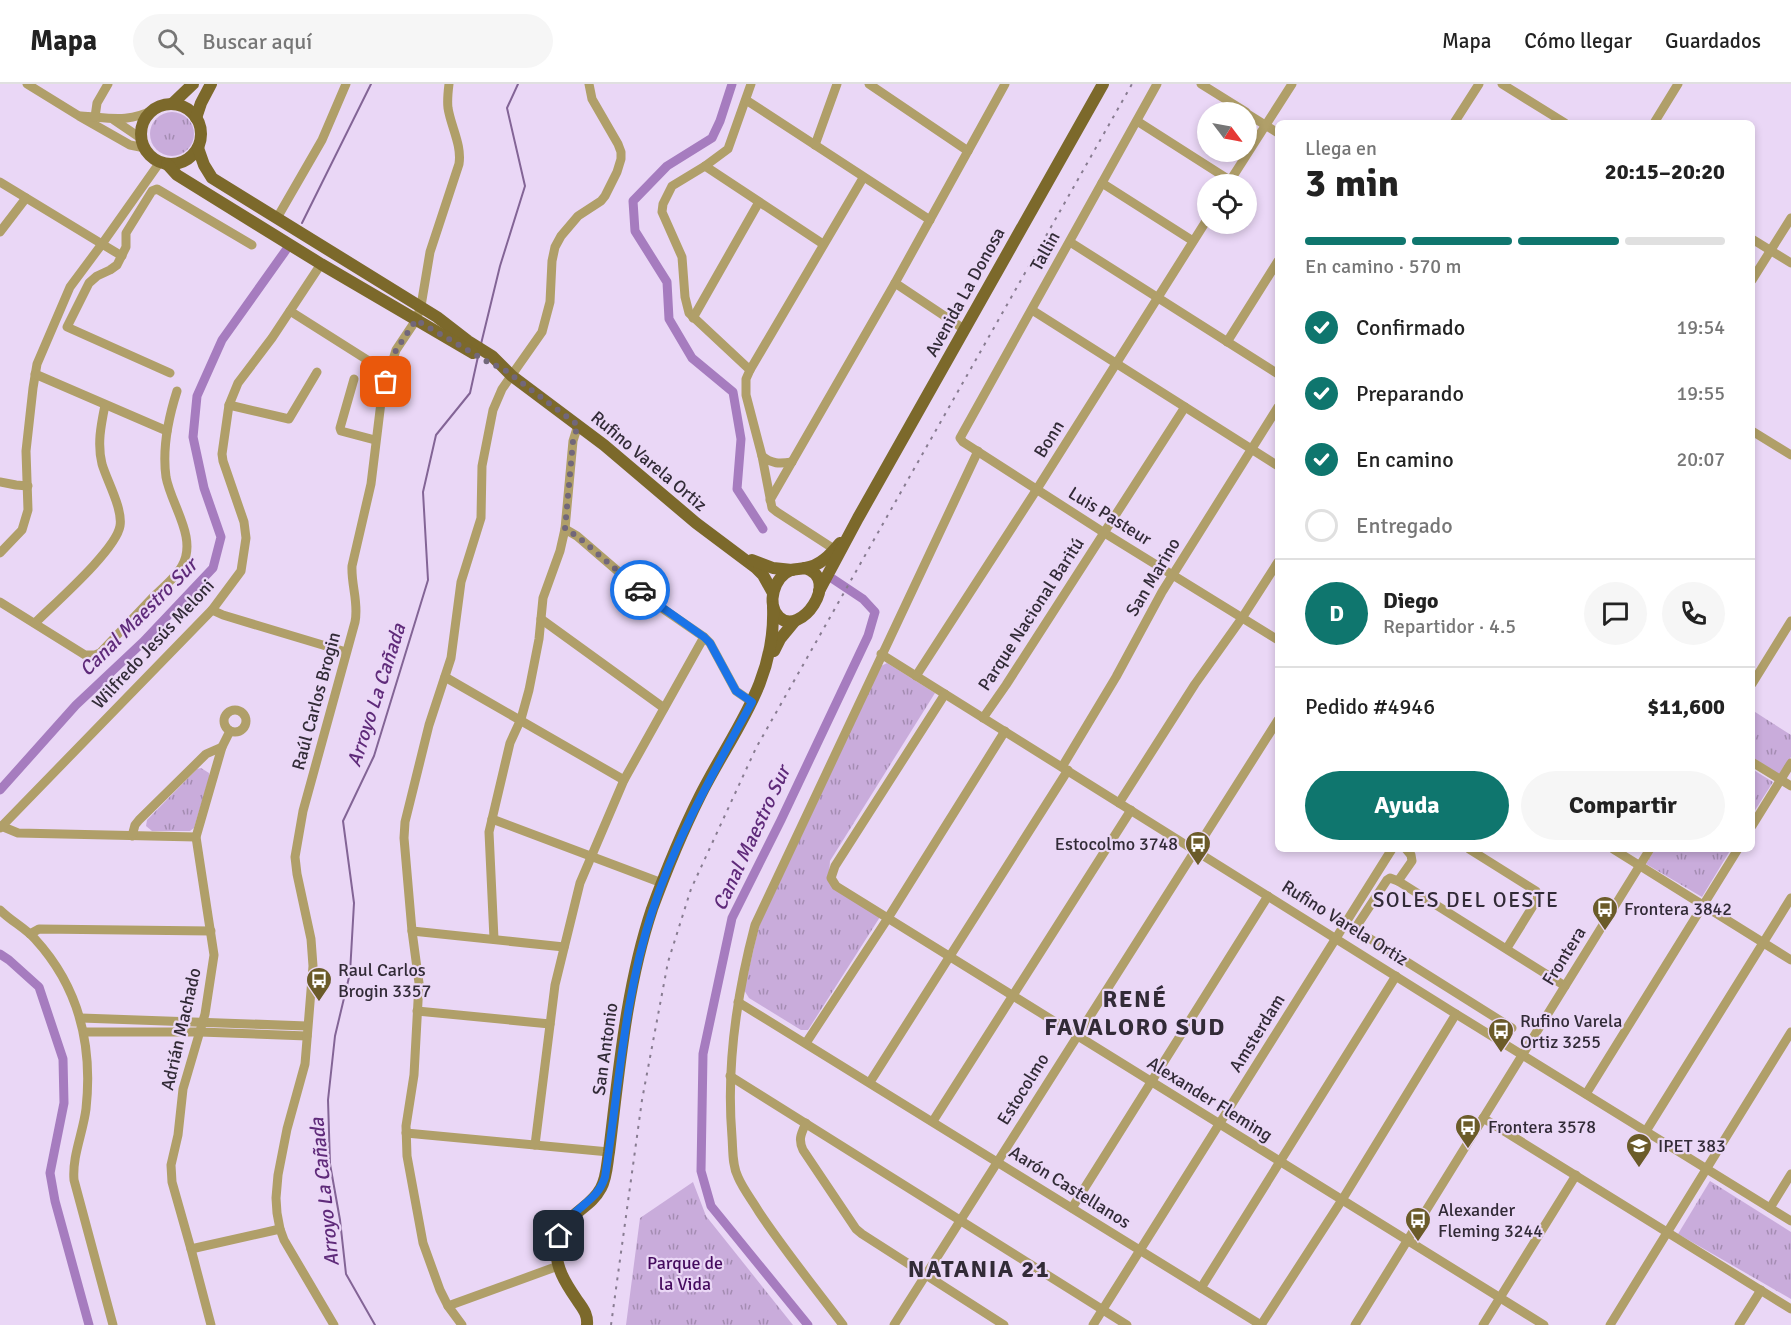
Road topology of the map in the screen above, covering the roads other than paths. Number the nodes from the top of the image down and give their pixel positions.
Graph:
1 (27, 84) edge
2 (108, 84) edge
3 (193, 84) edge
4 (211, 84) edge
5 (449, 84) edge
6 (589, 84) edge
7 (752, 84) edge
8 (837, 84) edge
9 (869, 84) edge
10 (1005, 84) edge
11 (1103, 84) edge
12 (1157, 84) edge
13 (1201, 84) edge
14 (1292, 84) edge
15 (1479, 84) edge
16 (1502, 84) edge
17 (1678, 84) edge
18 (342, 86) edge
19 (746, 100) junction
20 (1229, 102) edge
21 (172, 104) junction
22 (156, 109) junction
23 (79, 116) junction
24 (95, 117) junction
25 (196, 118) junction
26 (112, 119) junction
27 (1257, 120) edge
28 (1456, 120) edge
29 (1560, 120) edge
30 (1656, 120) edge
31 (1137, 121) junction
32 (1266, 125) junction
33 (1275, 131) edge
34 (143, 143) junction
35 (815, 145) junction
36 (198, 148) junction
37 (968, 151) junction
38 (164, 163) junction
39 (705, 166) junction
40 (1216, 174) edge
41 (1236, 174) edge
42 (863, 178) junction
43 (0, 182) edge
44 (1102, 183) junction
45 (26, 198) junction
46 (759, 202) junction
47 (277, 218) junction
48 (1791, 218) edge
49 (930, 220) junction
50 (0, 232) edge
51 (1198, 234) edge
52 (1193, 241) junction
53 (1755, 241) edge
54 (1070, 242) junction
55 (102, 244) junction
56 (823, 244) junction
57 (252, 245) dead end
58 (1771, 250) junction
59 (122, 256) junction
60 (1791, 263) edge
61 (321, 264) junction
62 (1275, 266) edge
63 (1755, 275) edge
64 (895, 283) junction
65 (1157, 297) junction
66 (421, 306) junction
67 (1032, 310) junction
68 (290, 311) junction
69 (693, 318) junction
70 (416, 320) junction
71 (964, 329) junction
72 (1227, 342) junction
73 (467, 344) junction
74 (1116, 363) junction
75 (389, 370) junction
76 (750, 370) junction
77 (317, 372) dead end
78 (1275, 372) edge
79 (170, 373) dead end
80 (508, 373) junction
81 (35, 374) junction
82 (354, 379) dead end
83 (177, 391) dead end
84 (105, 405) junction
85 (229, 405) junction
86 (1185, 407) junction
87 (1275, 411) edge
88 (578, 425) junction
89 (167, 431) junction
90 (1755, 433) edge
91 (962, 434) joint
92 (375, 440) junction
93 (1251, 449) junction
94 (978, 451) junction
95 (1791, 455) edge
96 (762, 456) junction
97 (792, 462) junction
98 (1275, 464) edge
99 (0, 482) edge
100 (28, 486) junction
101 (1037, 489) junction
102 (770, 500) junction
103 (858, 518) junction
104 (565, 529) junction
105 (1103, 532) junction
106 (834, 549) junction
107 (0, 553) edge
108 (742, 556) junction
109 (1275, 567) edge
110 (799, 569) junction
111 (1173, 574) junction
112 (819, 591) junction
113 (773, 593) junction
114 (0, 602) edge
115 (773, 607) junction
116 (212, 610) junction
117 (1242, 618) junction
118 (541, 619) junction
119 (1791, 621) edge
120 (794, 622) junction
121 (35, 623) junction
122 (704, 637) junction
123 (1275, 638) edge
124 (346, 652) junction
125 (881, 654) junction
126 (768, 663) junction
127 (916, 676) junction
128 (446, 677) junction
129 (1755, 679) edge
130 (945, 694) junction
131 (752, 702) junction
132 (664, 708) junction
133 (983, 718) junction
134 (521, 719) junction
135 (1275, 725) edge
136 (230, 731) dead end
137 (1005, 731) junction
138 (222, 747) junction
139 (1791, 763) edge
140 (1755, 764) edge
141 (1065, 769) junction
142 (624, 780) junction
143 (1780, 780) junction
144 (1791, 786) edge
145 (1119, 803) junction
146 (1131, 810) junction
147 (492, 819) junction
148 (1755, 821) edge
149 (0, 827) edge
150 (132, 836) junction
151 (196, 837) junction
152 (1194, 850) junction
153 (1390, 852) edge
154 (1408, 852) edge
155 (1474, 852) edge
156 (1618, 852) edge
157 (1648, 852) edge
158 (1736, 852) edge
159 (592, 857) junction
160 (1640, 866) junction
161 (1398, 881) junction
162 (662, 884) junction
163 (1268, 896) junction
164 (1791, 898) edge
165 (1703, 905) junction
166 (0, 910) edge
167 (888, 918) junction
168 (211, 931) junction
169 (412, 931) junction
170 (30, 934) junction
171 (494, 939) junction
172 (1336, 939) junction
173 (1763, 943) junction
174 (564, 947) junction
175 (1507, 948) junction
176 (950, 957) junction
177 (1791, 960) edge
178 (1396, 976) junction
179 (1565, 986) junction
180 (1013, 996) junction
181 (738, 1002) junction
182 (417, 1011) junction
183 (1456, 1014) junction
184 (81, 1018) junction
185 (550, 1024) junction
186 (307, 1026) junction
187 (201, 1027) junction
188 (1512, 1028) dead end
189 (84, 1032) junction
190 (1791, 1032) edge
191 (1077, 1035) junction
192 (307, 1036) junction
193 (806, 1043) junction
194 (1522, 1055) junction
195 (730, 1076) junction
196 (870, 1082) junction
197 (1151, 1082) junction
198 (1586, 1094) junction
199 (1483, 1118) junction
200 (933, 1121) junction
201 (806, 1123) junction
202 (1219, 1124) junction
203 (1646, 1131) junction
204 (406, 1133) junction
205 (535, 1144) junction
206 (609, 1152) junction
207 (998, 1161) junction
208 (1280, 1161) junction
209 (1706, 1169) junction
210 (1791, 1174) edge
211 (1576, 1175) junction
212 (1342, 1200) junction
213 (1072, 1208) junction
214 (1770, 1208) junction
215 (960, 1221) junction
216 (1791, 1221) edge
217 (280, 1229) junction
218 (1667, 1232) junction
219 (1408, 1240) junction
220 (191, 1249) junction
221 (1140, 1250) junction
222 (558, 1266) junction
223 (925, 1275) junction
224 (1201, 1288) junction
225 (1761, 1290) junction
226 (1500, 1298) junction
227 (578, 1301) junction
228 (448, 1306) junction
229 (1791, 1309) edge
230 (1102, 1310) junction
231 (113, 1325) edge
232 (211, 1325) edge
233 (333, 1325) edge
234 (462, 1325) edge
235 (580, 1325) edge
236 (587, 1325) edge
237 (843, 1325) edge
238 (894, 1325) edge
239 (1004, 1325) edge
240 (1093, 1325) edge
241 (1127, 1325) edge
242 (1261, 1325) edge
243 (1355, 1325) edge
244 (1483, 1325) edge
245 (1544, 1325) edge
246 (1610, 1325) edge
247 (1739, 1325) edge

1 - 23 street
2 - 24 street
3 - 21 main road
4 - 25 main road
5 - 66 street, Raúl Carlos Brogin
6 - 80 street
7 - 19 street
8 - 35 street
9 - 37 street
10 - 37 street
11 - 71 main road, Avenida La Donosa
12 - 31 street, Tallin
13 - 20 street
14 - 32 street
15 - 28 street
16 - 29 street
17 - 30 street
18 - 47 street
19 - 35 street
19 - 39 street
21 - 22 main road
21 - 25 main road
22 - 26 street
22 - 34 main road
23 - 24 street
23 - 34 street
24 - 26 street
25 - 36 main road
26 - 34 street
27 - 32 street
31 - 40 street
31 - 44 street, Tallin
32 - 33 street
32 - 41 street
34 - 38 main road
35 - 42 street
36 - 38 main road
36 - 47 main road
37 - 49 street
38 - 55 street
38 - 61 main road
39 - 46 street
39 - 69 street
42 - 49 street
42 - 56 street
43 - 45 street
44 - 52 street
44 - 54 street, Tallin
45 - 50 street
45 - 55 street
46 - 56 street
46 - 69 street
47 - 66 main road
48 - 58 street
49 - 64 street
51 - 52 street, Bonn
52 - 65 street, Bonn
53 - 58 street
54 - 65 street
54 - 67 street, Tallin
55 - 59 street
55 - 81 street
56 - 76 street
57 - 59 street
58 - 60 street
58 - 63 street
59 - 79 street
61 - 68 street, Wilfredo Jesús Meloni
61 - 70 main road
62 - 72 street
64 - 71 street
64 - 97 street
65 - 72 street
65 - 74 street, Bonn
66 - 70 street, Raúl Carlos Brogin
66 - 73 main road
67 - 74 street
67 - 91 street, Tallin
68 - 75 street
68 - 85 street, Wilfredo Jesús Meloni
69 - 76 street
70 - 73 main road
70 - 75 street, Raúl Carlos Brogin
71 - 103 main road, Avenida La Donosa
72 - 78 street
73 - 80 main road, Rufino Varela Ortiz
74 - 86 street
74 - 101 street, Bonn
75 - 92 street, Raúl Carlos Brogin
76 - 96 street
77 - 85 street
80 - 88 main road, Rufino Varela Ortiz
80 - 128 street
81 - 84 street
81 - 100 street
82 - 92 street
83 - 89 street
84 - 89 street
84 - 121 street
85 - 116 street, Wilfredo Jesús Meloni
86 - 93 street
86 - 105 street, Parque Nacional Baritú
87 - 93 street, San Marino
88 - 104 street
88 - 108 main road, Rufino Varela Ortiz
89 - 121 street
90 - 95 street
91 - 94 street, Luis Pasteur
92 - 124 street, Raúl Carlos Brogin
93 - 98 street
93 - 111 street, San Marino
94 - 101 street, Luis Pasteur
94 - 125 street
96 - 97 street
96 - 102 street
97 - 102 street
99 - 100 street
100 - 107 street
101 - 105 street, Luis Pasteur
101 - 127 street, Bonn
102 - 106 street
103 - 106 main road, Avenida La Donosa
103 - 112 main road, Avenida La Donosa
104 - 118 street
104 - 122 street
105 - 111 street, Luis Pasteur
105 - 133 street, Parque Nacional Baritú
106 - 110 main road, Avenida La Donosa
108 - 110 main road, Rufino Varela Ortiz
108 - 113 main road, Rufino Varela Ortiz
109 - 117 street
110 - 112 main road
110 - 113 main road
111 - 117 street, Luis Pasteur
111 - 141 street, San Marino
112 - 120 main road
113 - 115 main road
114 - 121 street
115 - 120 main road
115 - 126 main road, San Antonio
116 - 124 street
116 - 149 street, Wilfredo Jesús Meloni
117 - 123 street, Luis Pasteur
117 - 145 street
118 - 132 street
118 - 134 street
119 - 129 street
120 - 126 main road, San Antonio
122 - 131 street
122 - 132 street
124 - 186 street, Raúl Carlos Brogin
125 - 127 street, Rufino Varela Ortiz
125 - 181 street
126 - 131 main road, San Antonio
127 - 130 street, Rufino Varela Ortiz
128 - 134 street
128 - 169 street
130 - 133 street, Rufino Varela Ortiz
130 - 167 street, Alexander Fleming
131 - 162 main road, San Antonio
132 - 142 street
133 - 137 street, Rufino Varela Ortiz
134 - 142 street
134 - 147 street
135 - 152 street, Estocolmo
136 - 138 street, Adrián Machado
137 - 141 street, Rufino Varela Ortiz
137 - 167 street
138 - 150 street
138 - 151 street, Adrián Machado
139 - 143 street
140 - 143 street
141 - 145 street, Rufino Varela Ortiz
141 - 176 street, San Marino
142 - 159 street
143 - 144 street
143 - 148 street
145 - 146 street, Rufino Varela Ortiz
146 - 152 street, Rufino Varela Ortiz
146 - 180 street
147 - 159 street
147 - 171 street
149 - 150 street
150 - 151 street
151 - 168 street, Adrián Machado
152 - 163 street, Rufino Varela Ortiz
152 - 191 street, Estocolmo
153 - 172 street, Amsterdam
154 - 161 street
155 - 175 street
156 - 160 street
157 - 160 street, Frontera
158 - 165 street
159 - 162 street
159 - 174 street
160 - 165 street
160 - 179 street, Frontera
161 - 175 street
161 - 188 street
162 - 206 main road, San Antonio
163 - 172 street, Rufino Varela Ortiz
163 - 197 street
164 - 173 street
165 - 173 street
165 - 198 street
166 - 170 street
167 - 176 street, Alexander Fleming
167 - 193 street
168 - 170 street
168 - 187 street, Adrián Machado
169 - 171 street
169 - 182 street
170 - 184 street
171 - 174 street
172 - 178 street, Rufino Varela Ortiz
172 - 202 street, Amsterdam
173 - 177 street
173 - 203 street
174 - 185 street
175 - 179 street
176 - 180 street, Alexander Fleming
176 - 196 street, San Marino
178 - 183 street, Rufino Varela Ortiz
178 - 208 street
179 - 194 street, Frontera
180 - 191 street, Alexander Fleming
180 - 200 street
181 - 193 street, Aarón Castellanos
181 - 195 street
182 - 185 street
182 - 204 street
183 - 194 street, Rufino Varela Ortiz
183 - 212 street
184 - 187 street
184 - 189 street
185 - 205 street
186 - 187 street
186 - 192 street, Raúl Carlos Brogin
187 - 189 street
187 - 192 street
187 - 220 street, Adrián Machado
189 - 231 street
190 - 209 street
191 - 197 street, Alexander Fleming
191 - 207 street, Estocolmo
192 - 217 street, Raúl Carlos Brogin
193 - 196 street, Aarón Castellanos
194 - 198 street, Rufino Varela Ortiz
194 - 199 street, Frontera
195 - 201 street
195 - 237 street
196 - 200 street, Aarón Castellanos
197 - 202 street, Alexander Fleming
197 - 213 street
198 - 203 street, Rufino Varela Ortiz
199 - 211 street
199 - 219 street, Frontera
200 - 207 street, Aarón Castellanos
201 - 215 street
201 - 223 street
202 - 208 street, Alexander Fleming
202 - 221 street, Amsterdam
203 - 209 street, Rufino Varela Ortiz
204 - 205 street
204 - 228 street
205 - 206 street
206 - 222 main road, San Antonio
207 - 213 street, Aarón Castellanos
207 - 215 street, Estocolmo
208 - 212 street, Alexander Fleming
208 - 224 street
209 - 214 street, Rufino Varela Ortiz
209 - 218 street
210 - 214 street
211 - 218 street
211 - 226 street
212 - 219 street, Alexander Fleming
212 - 242 street
213 - 221 street, Aarón Castellanos
214 - 216 street, Rufino Varela Ortiz
215 - 223 street, Estocolmo
215 - 230 street
217 - 220 street
217 - 233 street, Raúl Carlos Brogin
218 - 225 street
218 - 246 street
219 - 226 street, Alexander Fleming
219 - 243 street, Frontera
220 - 232 street, Adrián Machado
221 - 224 street, Aarón Castellanos
221 - 230 street, Amsterdam
222 - 227 main road
222 - 228 street
223 - 238 street, Estocolmo
223 - 239 street
224 - 242 street, Aarón Castellanos
225 - 229 street
225 - 247 street
226 - 244 street
226 - 245 street, Alexander Fleming
227 - 235 main road
227 - 236 main road
228 - 234 street
230 - 240 street, Amsterdam
230 - 241 street

